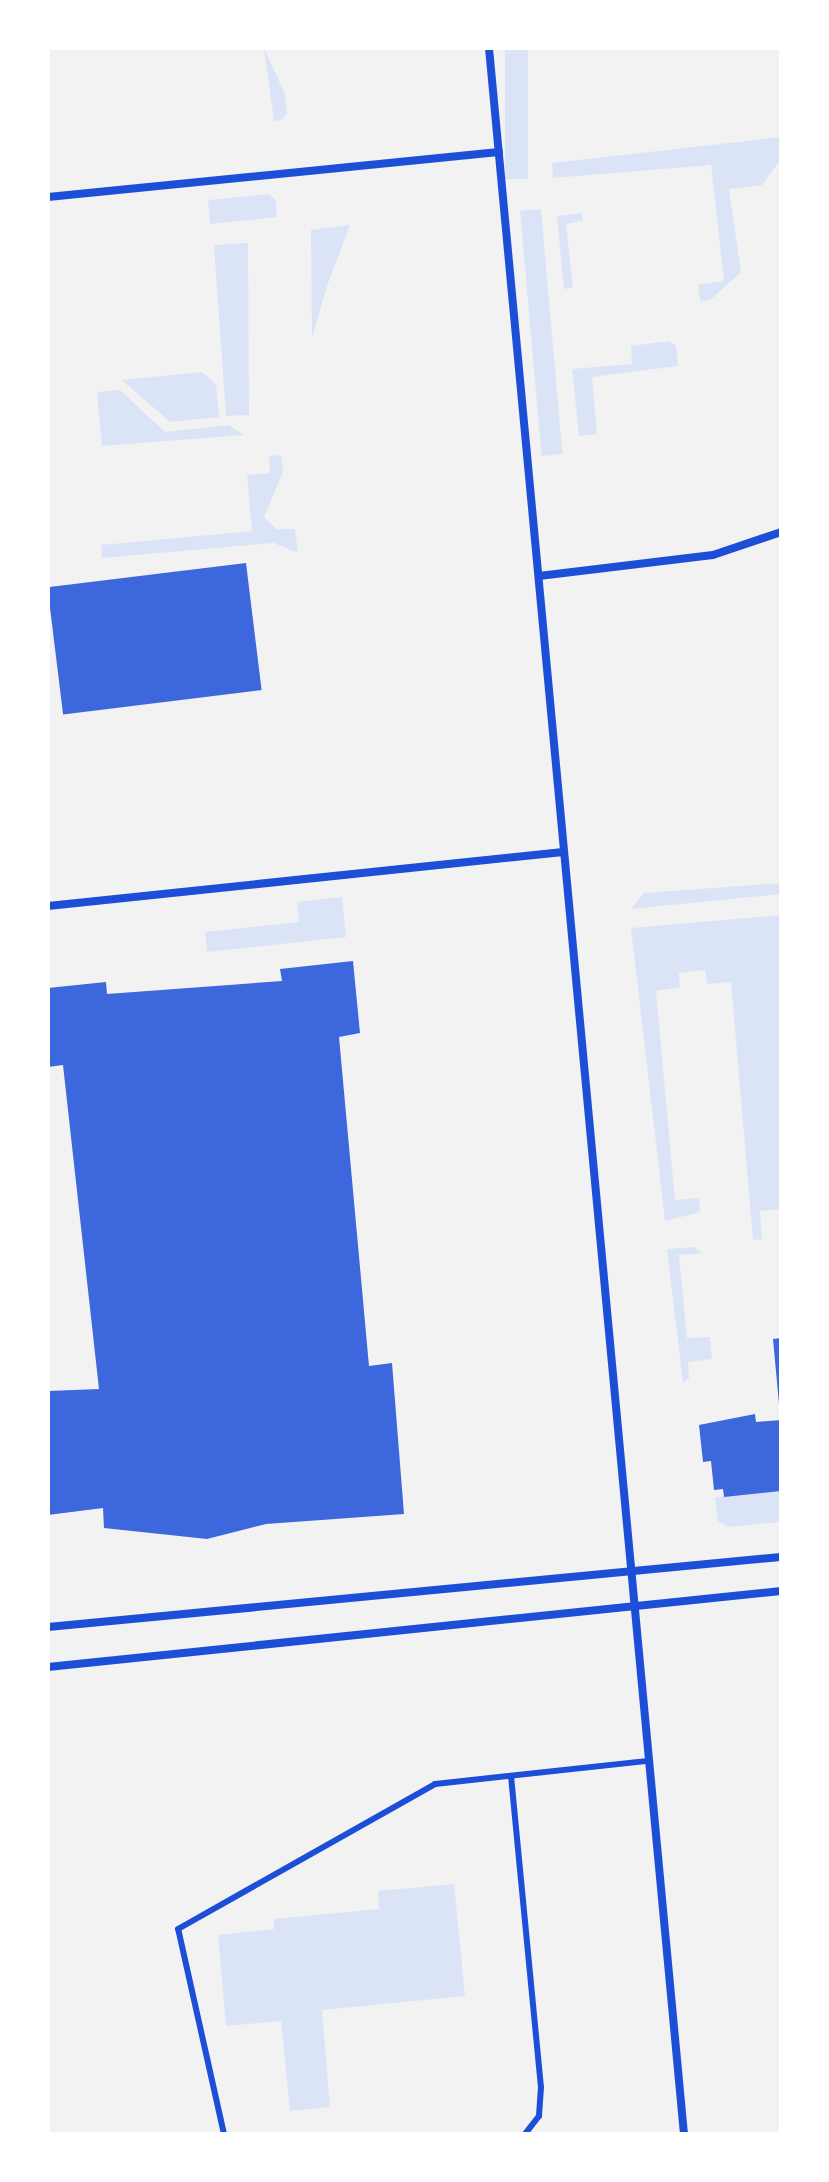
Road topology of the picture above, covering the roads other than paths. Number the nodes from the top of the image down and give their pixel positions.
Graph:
1 (489, 48) edge
2 (499, 152) junction
3 (48, 197) edge
4 (781, 532) edge
5 (539, 576) junction
6 (563, 852) junction
7 (48, 906) edge
8 (781, 1557) edge
9 (629, 1571) junction
10 (781, 1591) edge
11 (632, 1606) junction
12 (48, 1627) edge
13 (48, 1667) edge
14 (648, 1761) junction
15 (511, 1776) junction
16 (224, 2134) edge
17 (525, 2134) edge
18 (684, 2134) edge

1 - 2 street
2 - 3 street
2 - 5 street
4 - 5 street
5 - 6 street
6 - 7 street
6 - 9 street
8 - 9 street
9 - 11 street
9 - 12 street
10 - 11 street
11 - 13 street
11 - 14 street
14 - 15 lane
14 - 18 street
15 - 16 lane
15 - 17 lane

